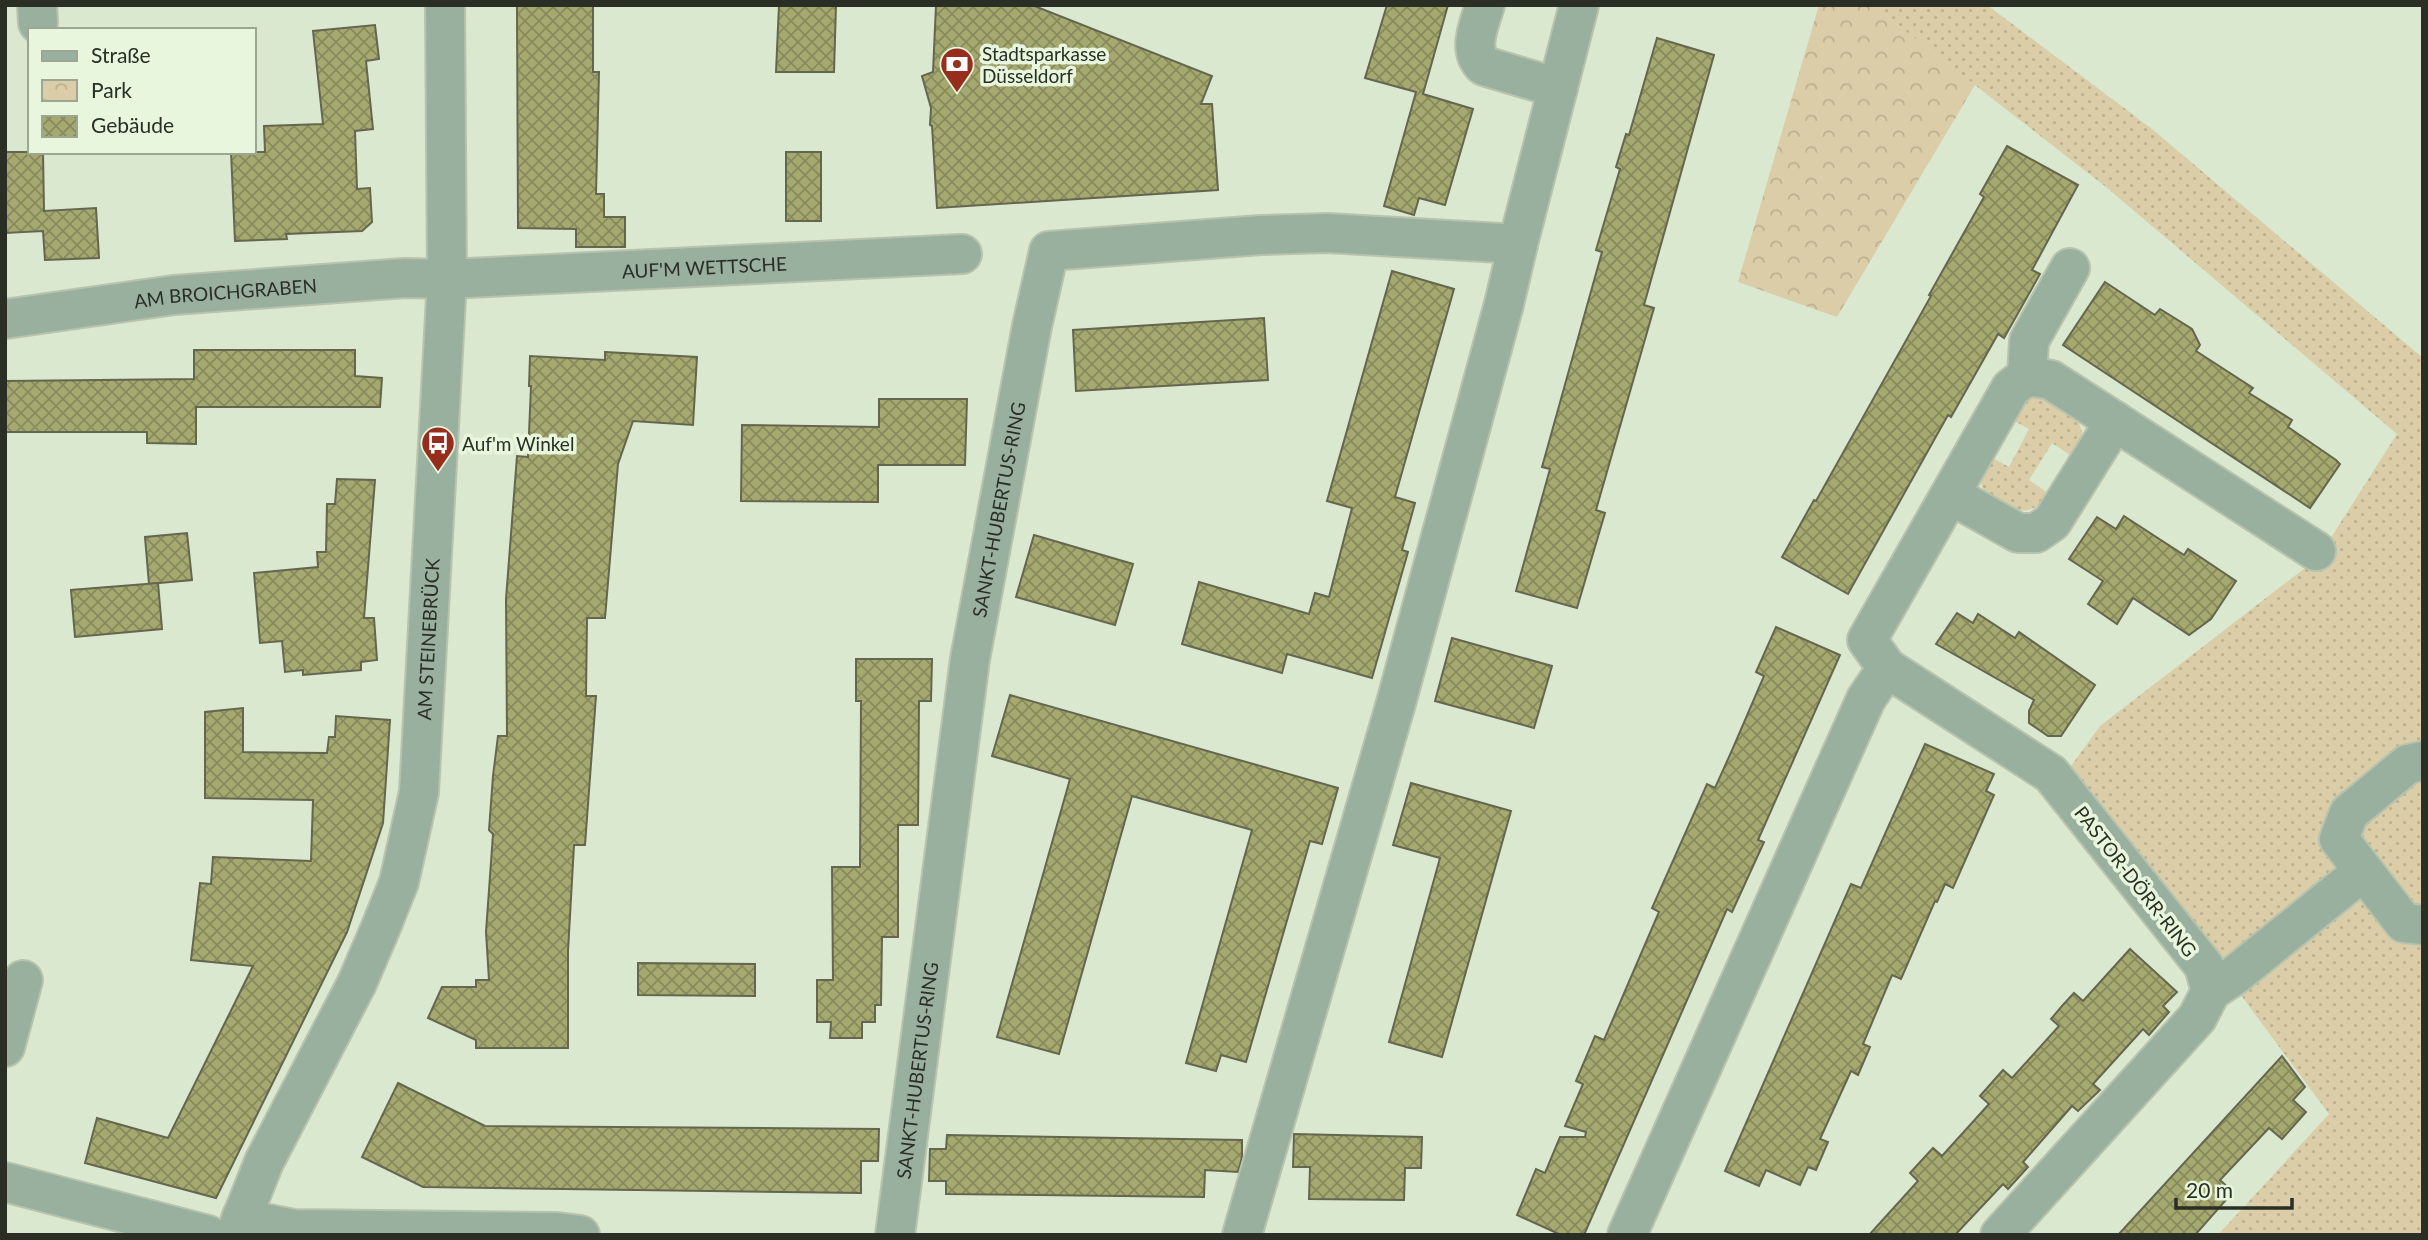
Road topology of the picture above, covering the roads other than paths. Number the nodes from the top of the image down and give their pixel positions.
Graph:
1 (445, 5) edge
2 (1485, 5) edge
3 (1579, 5) edge
4 (1558, 88) junction
5 (1518, 244) junction
6 (961, 254) dead end
7 (2070, 268) dead end
8 (447, 279) junction
9 (5, 319) edge
10 (2027, 376) junction
11 (2115, 421) junction
12 (1951, 495) junction
13 (2316, 551) dead end
14 (1887, 668) junction
15 (2423, 761) edge
16 (2362, 872) junction
17 (2423, 925) edge
18 (23, 980) dead end
19 (2211, 991) junction
20 (5, 1047) edge
21 (5, 1182) edge
22 (239, 1225) edge
23 (208, 1235) edge
24 (580, 1235) edge
25 (895, 1235) edge
26 (1242, 1235) edge
27 (1627, 1235) edge
28 (2000, 1235) edge

1 - 8 street, AM STEINEBRÜCK
2 - 4 street
3 - 4 street
4 - 5 street
5 - 25 street, SANKT-HUBERTUS-RING
5 - 26 street
6 - 8 street, AUF'M WETTSCHE
7 - 10 street
8 - 9 street, AM BROICHGRABEN
8 - 22 street, AM STEINEBRÜCK
10 - 11 street
10 - 12 street, PASTOR-DÖRR-RING
11 - 12 street
11 - 13 street
12 - 14 street, PASTOR-DÖRR-RING
14 - 19 street, PASTOR-DÖRR-RING
14 - 27 street
15 - 16 street
16 - 17 street
16 - 19 street
18 - 20 street
19 - 28 street
21 - 23 street
22 - 24 street

